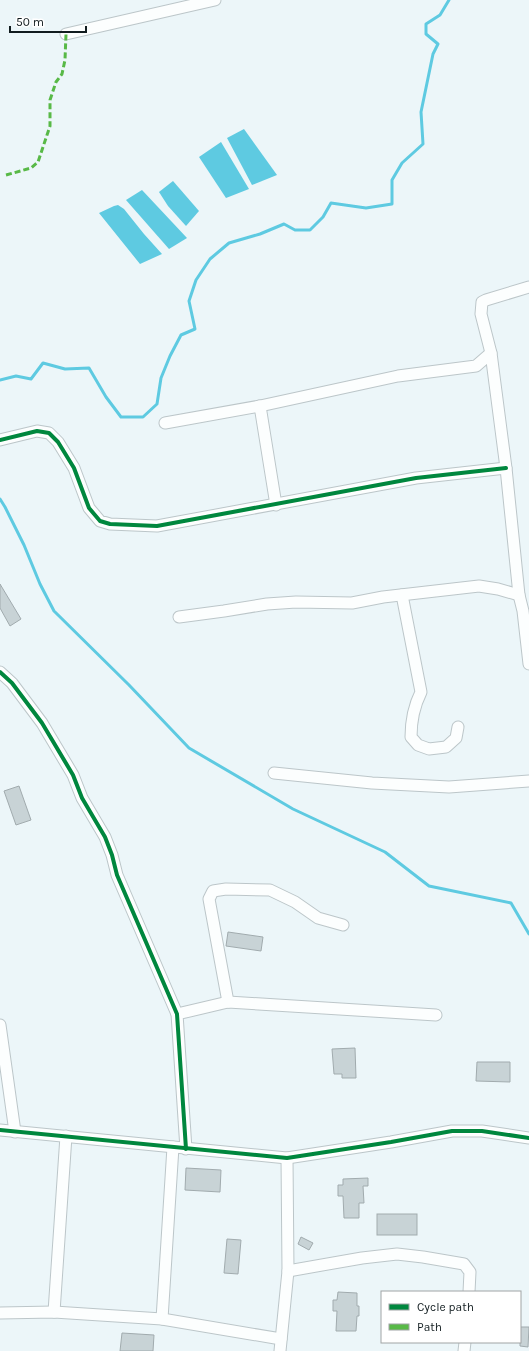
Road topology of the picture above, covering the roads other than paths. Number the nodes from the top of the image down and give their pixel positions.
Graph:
1 (215, 0) edge
2 (66, 34) dead end
3 (529, 287) edge
4 (491, 353) junction
5 (476, 366) junction
6 (494, 376) junction
7 (260, 406) junction
8 (165, 423) dead end
9 (0, 440) edge
10 (506, 468) junction
11 (276, 505) junction
12 (402, 595) junction
13 (519, 595) junction
14 (526, 611) edge
15 (180, 617) dead end
16 (529, 664) edge
17 (0, 672) edge
18 (458, 727) dead end
19 (274, 773) dead end
20 (529, 781) edge
21 (343, 925) dead end
22 (228, 1002) junction
23 (177, 1014) junction
24 (436, 1015) dead end
25 (0, 1025) edge
26 (0, 1130) edge
27 (15, 1132) junction
28 (66, 1136) junction
29 (529, 1138) edge
30 (173, 1147) junction
31 (186, 1148) junction
32 (287, 1158) junction
33 (288, 1272) junction
34 (469, 1291) edge
35 (54, 1312) junction
36 (0, 1313) edge
37 (162, 1319) junction
38 (281, 1339) junction
39 (280, 1351) edge

1 - 2 street
3 - 4 street
4 - 5 street
4 - 6 street
5 - 6 street
5 - 7 street
6 - 10 street
7 - 8 street
7 - 11 street
9 - 11 street
10 - 11 street
10 - 13 street
12 - 13 street
12 - 15 street
12 - 18 street
13 - 14 street
14 - 16 street
17 - 23 street
19 - 20 street
21 - 22 street
22 - 23 street
22 - 24 street
23 - 31 street
25 - 27 street
26 - 27 street
27 - 28 street
28 - 30 street
28 - 35 street
29 - 32 street
30 - 31 street
30 - 37 street
31 - 32 street
32 - 33 street
33 - 34 street
33 - 38 street
35 - 36 street
35 - 37 street
37 - 38 street
38 - 39 street

